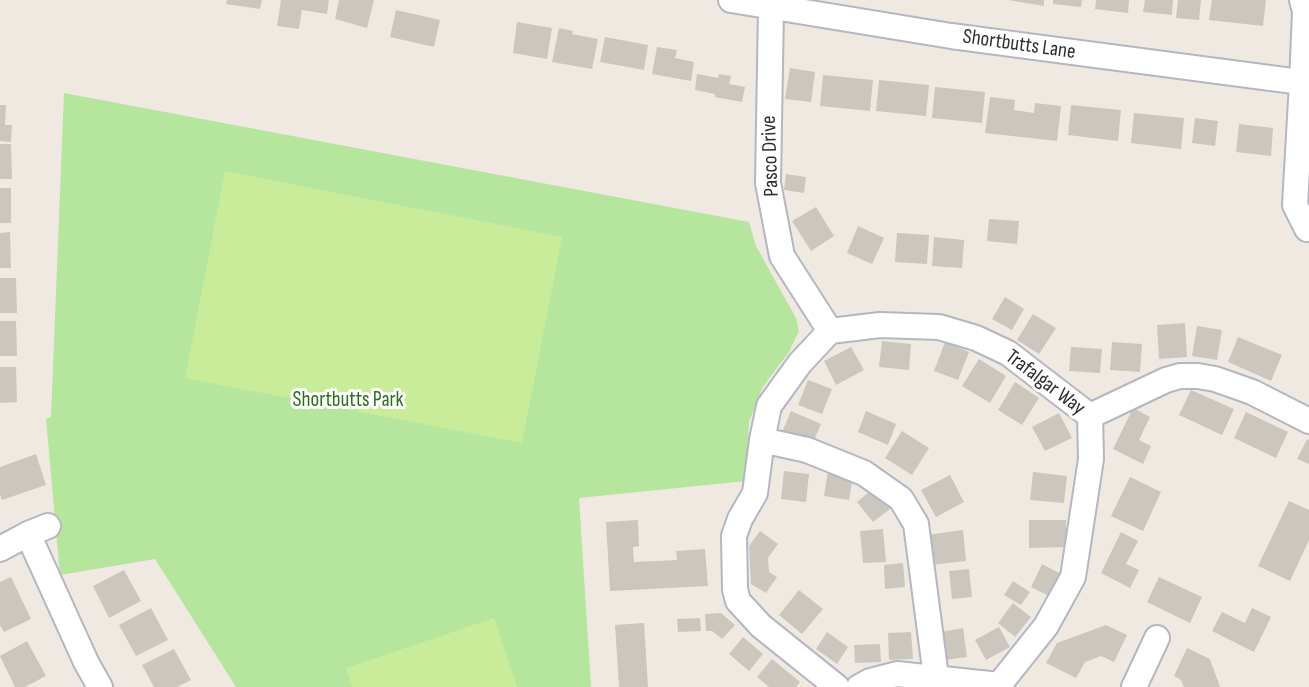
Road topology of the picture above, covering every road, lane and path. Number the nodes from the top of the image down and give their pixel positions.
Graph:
1 (731, 0) edge
2 (1303, 0) edge
3 (771, 7) junction
4 (1306, 83) edge
5 (1307, 229) dead end
6 (830, 331) junction
7 (1090, 416) junction
8 (1309, 421) edge
9 (762, 440) junction
10 (0, 549) edge
11 (1157, 638) dead end
12 (936, 677) junction
13 (999, 686) edge
14 (100, 687) edge
15 (837, 687) edge
16 (859, 687) edge
17 (1134, 687) edge

1 - 3 street, Shortbutts Lane
2 - 4 street
3 - 4 street, Shortbutts Lane
3 - 6 street, Pasco Drive
4 - 5 street
6 - 7 street, Trafalgar Way
6 - 9 street
7 - 8 street
7 - 13 street, Trafalgar Way
9 - 12 street
9 - 15 street
10 - 14 street
11 - 17 street
12 - 13 street, Trafalgar Way
12 - 16 street, Trafalgar Way

